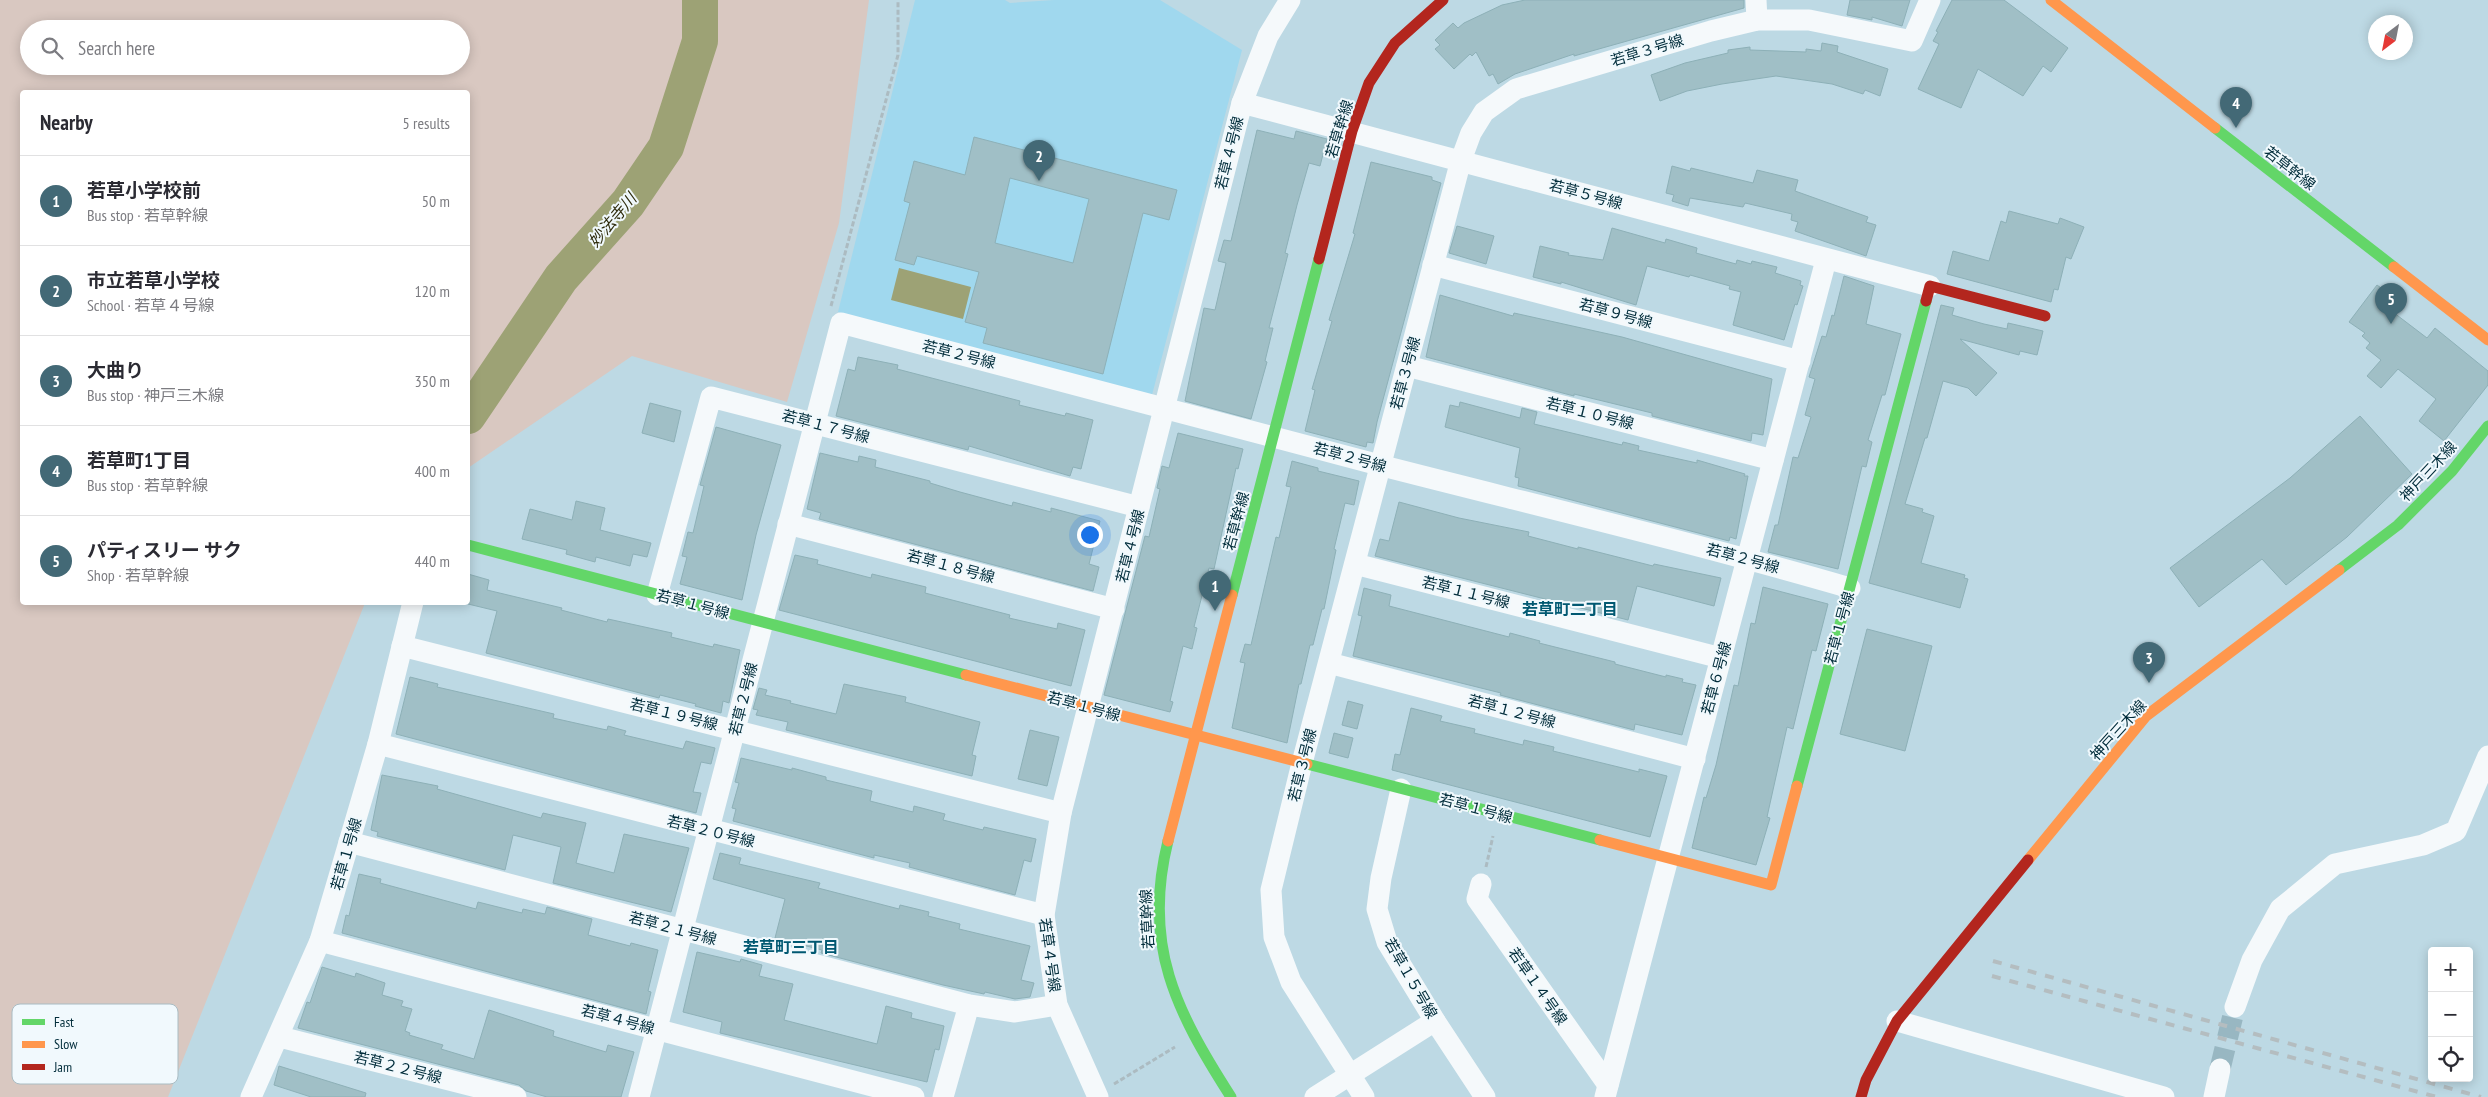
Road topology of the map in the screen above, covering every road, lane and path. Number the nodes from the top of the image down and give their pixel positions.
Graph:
1 (898, 0) edge
2 (1290, 0) edge
3 (1443, 0) edge
4 (1930, 0) edge
5 (2051, 0) edge
6 (1757, 10) edge
7 (1242, 103) junction
8 (1352, 131) junction
9 (1460, 160) junction
10 (1826, 260) junction
11 (1433, 265) junction
12 (1930, 286) junction
13 (830, 310) dead end
14 (2045, 316) dead end
15 (2488, 340) edge
16 (1800, 361) junction
17 (1407, 366) junction
18 (1165, 407) junction
19 (815, 424) junction
20 (2488, 426) edge
21 (1273, 436) junction
22 (1774, 460) junction
23 (1381, 465) junction
24 (1139, 507) junction
25 (788, 524) junction
26 (470, 546) edge
27 (1747, 558) junction
28 (1355, 564) junction
29 (1850, 588) junction
30 (657, 595) junction
31 (412, 605) edge
32 (1114, 609) junction
33 (762, 622) junction
34 (402, 646) junction
35 (1721, 658) junction
36 (1329, 663) junction
37 (1089, 707) junction
38 (735, 729) junction
39 (1196, 735) junction
40 (378, 744) junction
41 (2488, 756) edge
42 (1695, 759) junction
43 (1302, 763) junction
44 (1402, 789) junction
45 (1061, 814) junction
46 (709, 830) junction
47 (1495, 830) dead end
48 (349, 842) junction
49 (1669, 858) junction
50 (1481, 884) joint
51 (1044, 915) junction
52 (683, 930) junction
53 (320, 941) junction
54 (969, 1005) junction
55 (1057, 1005) junction
56 (2235, 1007) tunnel mouth
57 (1435, 1021) junction
58 (1897, 1021) junction
59 (656, 1029) junction
60 (280, 1037) junction
61 (1182, 1043) dead end
62 (2220, 1069) tunnel mouth
63 (1349, 1073) junction
64 (2111, 1089) edge
65 (1606, 1091) edge
66 (1097, 1096) edge
67 (251, 1097) edge
68 (516, 1097) edge
69 (639, 1097) edge
70 (914, 1097) edge
71 (943, 1097) edge
72 (1231, 1097) edge
73 (1315, 1097) edge
74 (1364, 1097) edge
75 (1485, 1097) edge
76 (1861, 1097) edge
77 (2164, 1097) edge
78 (2214, 1097) edge

1 - 13 path
2 - 7 street, 若草４号線
3 - 8 street, 若草幹線
4 - 6 street, 若草３号線
5 - 15 street, 若草幹線
6 - 9 street, 若草３号線
7 - 8 street, 若草５号線
7 - 18 street, 若草４号線
8 - 9 street, 若草５号線
8 - 21 street, 若草幹線
9 - 10 street, 若草５号線
9 - 11 street, 若草３号線
10 - 12 street, 若草５号線
10 - 16 street, 若草６号線
11 - 16 street, 若草９号線
11 - 17 street, 若草３号線
12 - 14 street
12 - 29 street, 若草１号線
16 - 22 street, 若草６号線
17 - 22 street, 若草１０号線
17 - 23 street, 若草３号線
18 - 19 street, 若草２号線
18 - 21 street, 若草２号線
18 - 24 street, 若草４号線
19 - 24 street, 若草１７号線
19 - 25 street, 若草２号線
19 - 30 street, 若草１７号線
20 - 58 street, 神戸三木線
21 - 23 street, 若草２号線
21 - 39 street, 若草幹線
22 - 27 street, 若草６号線
23 - 27 street, 若草２号線
23 - 28 street, 若草３号線
24 - 32 street, 若草４号線
25 - 32 street, 若草１８号線
25 - 33 street, 若草２号線
26 - 30 street, 若草１号線
27 - 29 street, 若草２号線
27 - 35 street, 若草６号線
28 - 35 street, 若草１１号線
28 - 36 street, 若草３号線
29 - 49 street, 若草１号線
30 - 33 street, 若草１号線
31 - 34 street, 若草１号線
32 - 37 street, 若草４号線
33 - 37 street, 若草１号線
33 - 38 street, 若草２号線
34 - 38 street, 若草１９号線
34 - 40 street, 若草１号線
35 - 42 street, 若草６号線
36 - 42 street, 若草１２号線
36 - 43 street, 若草３号線
37 - 39 street, 若草１号線
37 - 45 street, 若草４号線
38 - 45 street, 若草１９号線
38 - 46 street, 若草２号線
39 - 43 street, 若草１号線
39 - 72 street, 若草幹線
40 - 46 street, 若草２０号線
40 - 48 street, 若草１号線
41 - 56 street
42 - 49 street, 若草６号線
43 - 44 street, 若草１号線
43 - 63 street, 若草３号線
44 - 49 street, 若草１号線
44 - 57 street, 若草１５号線
45 - 51 street, 若草４号線
46 - 51 street, 若草２０号線
46 - 52 street, 若草２号線
47 - 50 path
48 - 52 street, 若草２１号線
48 - 53 street, 若草１号線
49 - 65 street, 若草６号線
50 - 65 street, 若草１４号線
51 - 55 street, 若草４号線
52 - 54 street, 若草２１号線
52 - 59 street, 若草２号線
53 - 59 street, 若草４号線
53 - 60 street, 若草１号線
54 - 55 street, 若草２１号線
54 - 71 street
55 - 66 street, 若草４号線
57 - 63 street
57 - 75 street, 若草１５号線
58 - 64 street
58 - 76 street, 神戸三木線
59 - 69 street, 若草２号線
59 - 70 street, 若草４号線
60 - 67 street, 若草１号線
60 - 68 street, 若草２２号線
61 - 66 path
62 - 78 street
63 - 73 street
63 - 74 street, 若草３号線
64 - 77 street

